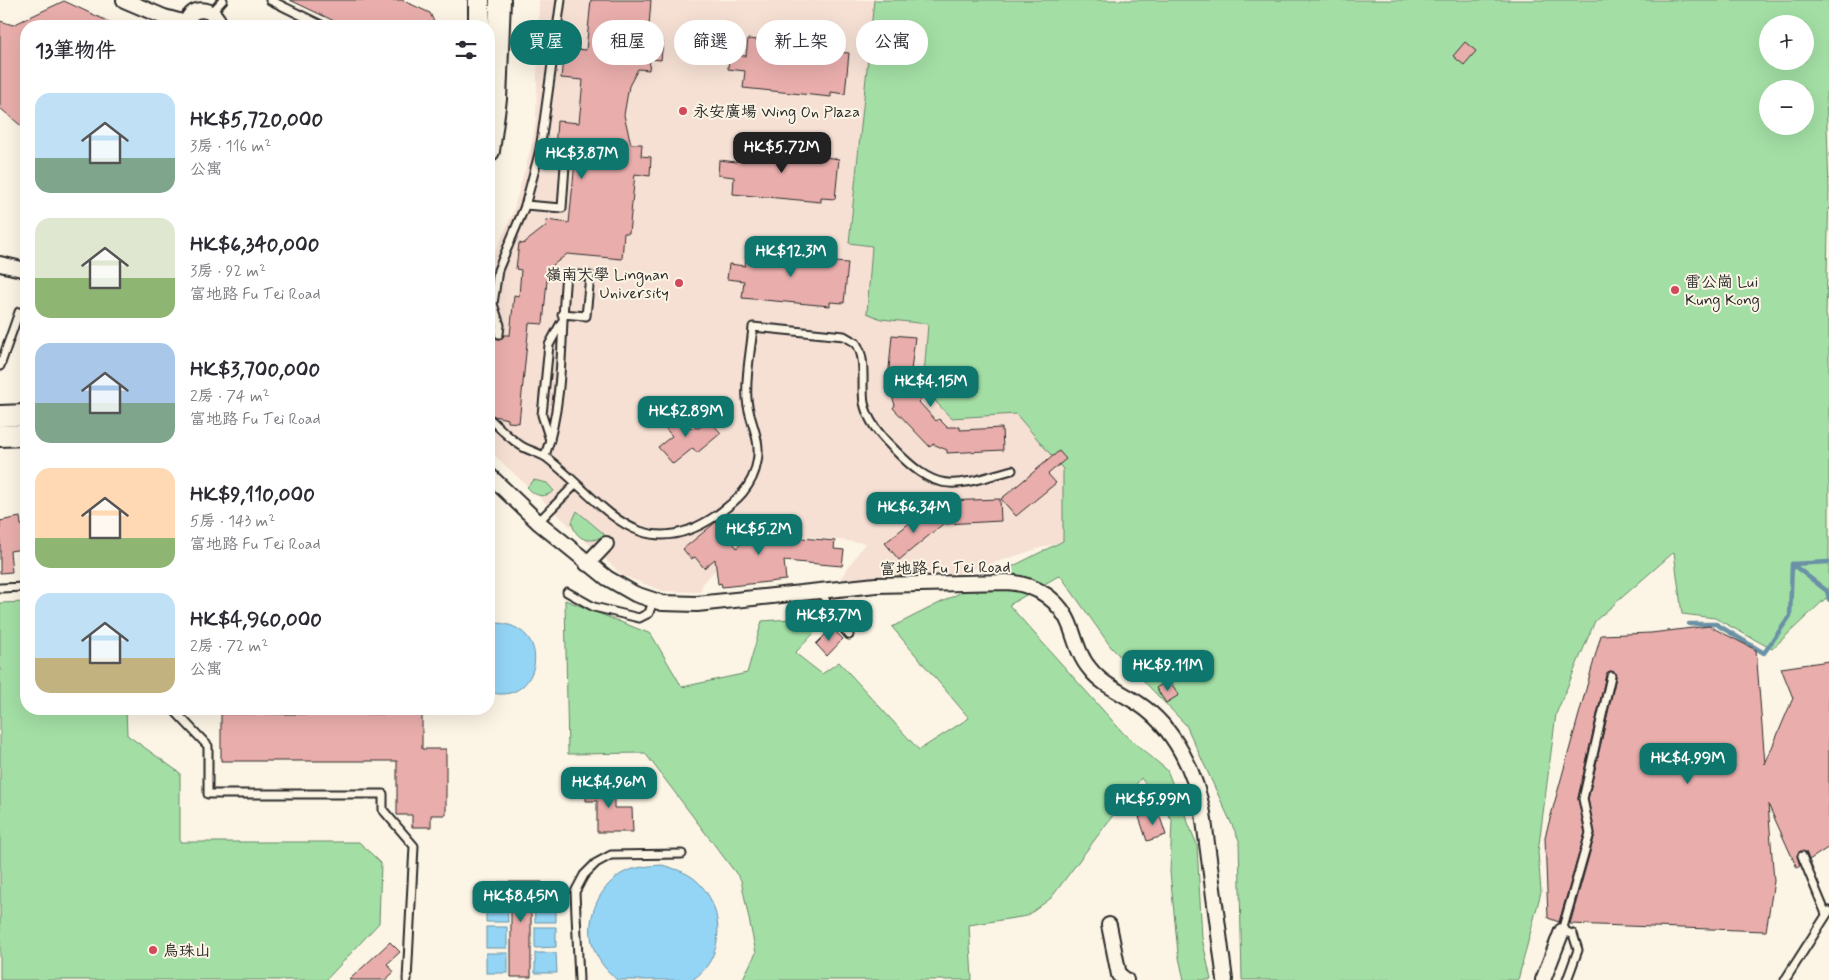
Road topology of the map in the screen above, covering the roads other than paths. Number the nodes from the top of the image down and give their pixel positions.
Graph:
1 (124, 0) edge
2 (224, 0) edge
3 (270, 0) edge
4 (480, 0) edge
5 (500, 0) edge
6 (562, 0) edge
7 (212, 12) junction
8 (172, 20) edge
9 (187, 20) edge
10 (218, 20) edge
11 (311, 20) edge
12 (479, 20) edge
13 (495, 106) edge
14 (565, 165) dead end
15 (525, 205) junction
16 (0, 264) edge
17 (20, 269) edge
18 (495, 286) edge
19 (20, 312) edge
20 (495, 316) edge
21 (562, 318) junction
22 (499, 334) dead end
23 (0, 366) edge
24 (20, 415) edge
25 (0, 416) edge
26 (495, 424) edge
27 (20, 435) edge
28 (0, 436) edge
29 (550, 441) junction
30 (545, 456) junction
31 (1012, 470) dead end
32 (495, 481) edge
33 (576, 484) junction
34 (538, 522) junction
35 (606, 544) dead end
36 (588, 564) junction
37 (20, 587) edge
38 (0, 588) edge
39 (822, 590) junction
40 (567, 592) dead end
41 (653, 601) junction
42 (849, 635) dead end
43 (1611, 676) dead end
44 (179, 715) edge
45 (682, 854) dead end
46 (1802, 856) dead end
47 (1828, 913) edge
48 (1109, 925) dead end
49 (1562, 930) junction
50 (407, 980) edge
51 (579, 980) edge
52 (1126, 980) edge
53 (1225, 980) edge
54 (1543, 980) edge
55 (1567, 980) edge
56 (1785, 980) edge

1 - 8 street
2 - 7 lane
3 - 11 lane
4 - 12 main road
5 - 13 main road
6 - 15 lane
7 - 9 street
7 - 10 street
14 - 15 lane
15 - 18 lane
16 - 17 street
19 - 23 lane
20 - 22 lane
21 - 21 lane
21 - 29 lane
21 - 29 lane
24 - 25 main road
26 - 30 lane
27 - 28 main road
29 - 30 lane
30 - 33 lane
31 - 33 lane
32 - 34 street, 富地路 Fu Tei Road
33 - 34 lane
34 - 36 street, 富地路 Fu Tei Road
35 - 36 street
36 - 41 street, 富地路 Fu Tei Road
37 - 38 lane
39 - 41 street, 富地路 Fu Tei Road
39 - 42 lane
39 - 53 street, 富地路 Fu Tei Road
40 - 41 lane
43 - 49 lane
44 - 50 lane
45 - 51 lane
46 - 47 lane
47 - 56 lane
48 - 52 street
49 - 54 street
49 - 55 lane

